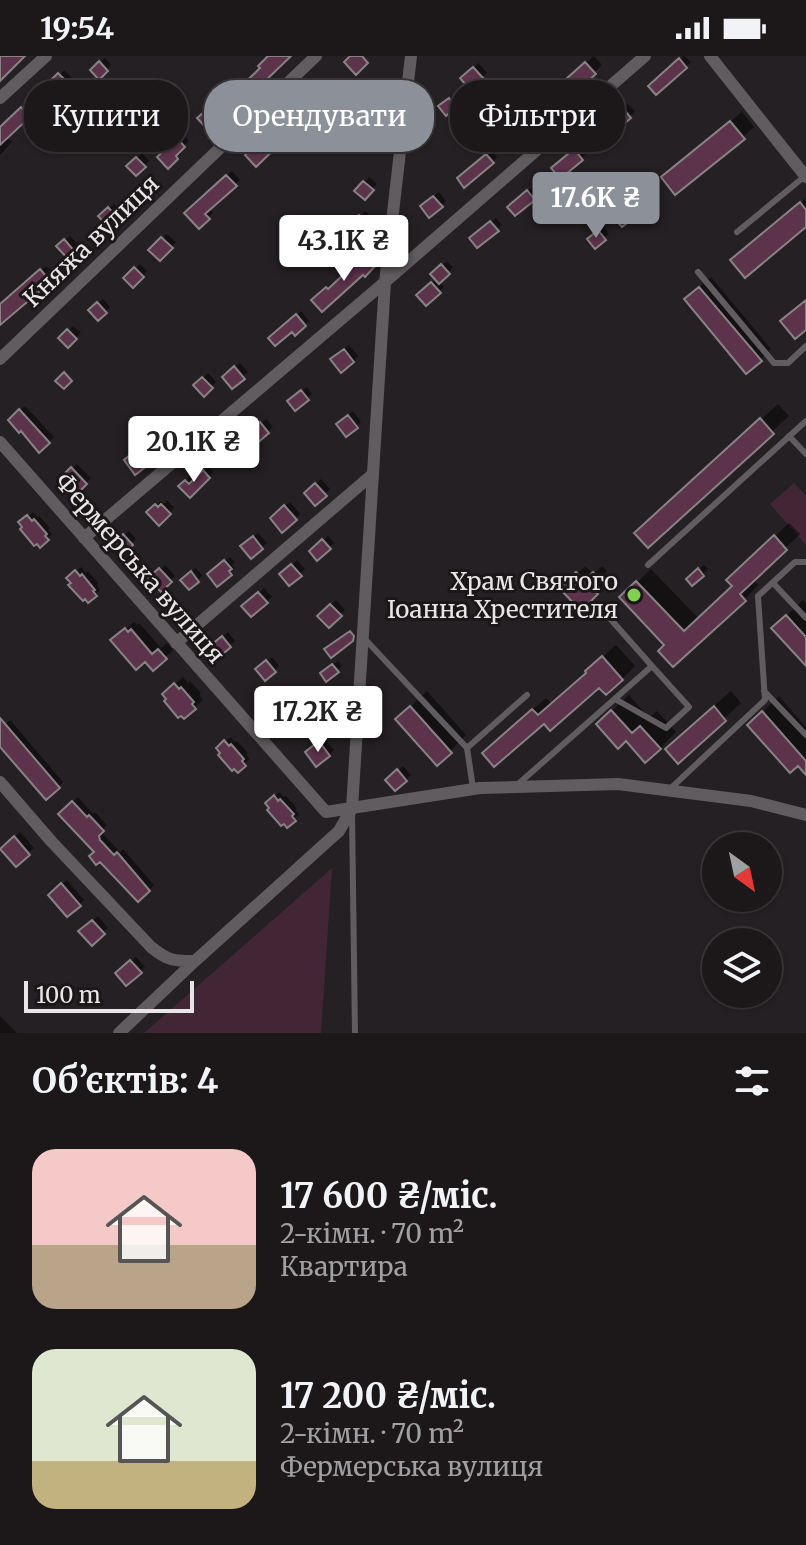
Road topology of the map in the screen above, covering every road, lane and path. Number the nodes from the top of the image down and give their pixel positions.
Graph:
1 (46, 56) edge
2 (316, 56) edge
3 (411, 56) edge
4 (645, 56) edge
5 (710, 56) edge
6 (0, 98) edge
7 (806, 177) edge
8 (737, 232) dead end
9 (698, 272) dead end
10 (385, 282) junction
11 (806, 346) edge
12 (0, 359) edge
13 (806, 421) edge
14 (789, 436) junction
15 (0, 442) edge
16 (806, 454) edge
17 (373, 474) junction
18 (84, 538) junction
19 (806, 562) edge
20 (648, 565) dead end
21 (773, 583) junction
22 (598, 605) dead end
23 (806, 618) edge
24 (363, 637) junction
25 (176, 643) junction
26 (652, 666) junction
27 (764, 691) junction
28 (527, 695) dead end
29 (615, 699) junction
30 (806, 735) edge
31 (467, 748) junction
32 (0, 782) edge
33 (514, 787) junction
34 (473, 789) junction
35 (668, 791) junction
36 (352, 808) junction
37 (806, 815) edge
38 (195, 961) junction
39 (119, 1033) edge
40 (355, 1033) edge

1 - 6 street
2 - 12 street, Княжа вулиця
3 - 10 street
4 - 10 street
5 - 7 street
7 - 8 lane
9 - 11 lane
10 - 17 street
10 - 18 street
13 - 14 lane
14 - 16 lane
14 - 20 lane
15 - 18 street, Фермерська вулиця
17 - 24 street
17 - 25 street
18 - 25 street, Фермерська вулиця
19 - 21 lane
21 - 23 lane
21 - 27 lane
22 - 26 lane
24 - 31 lane
24 - 36 street
25 - 36 street, Фермерська вулиця
26 - 29 lane
26 - 29 lane
27 - 30 lane
27 - 35 lane
28 - 31 lane
29 - 33 lane
31 - 34 lane
32 - 38 street
33 - 34 street
33 - 35 street
34 - 36 street
35 - 37 street
36 - 38 street
36 - 40 lane
38 - 39 street

